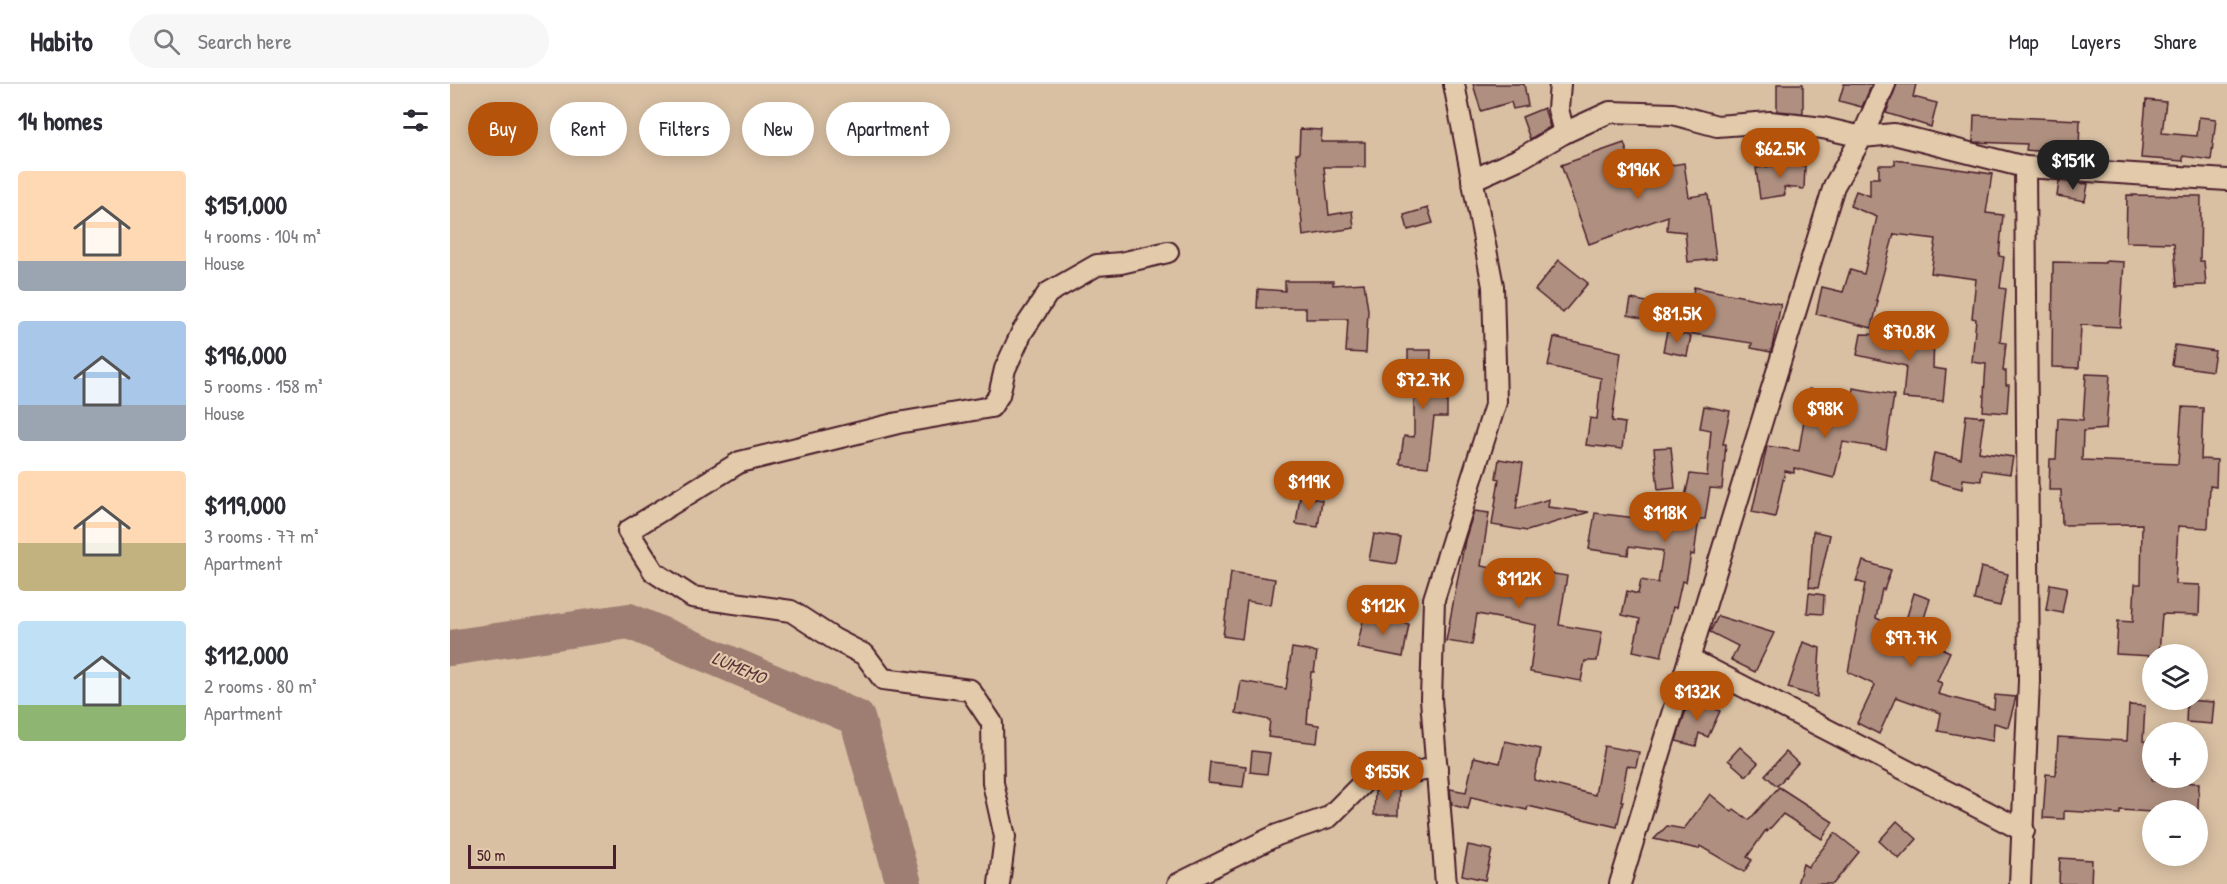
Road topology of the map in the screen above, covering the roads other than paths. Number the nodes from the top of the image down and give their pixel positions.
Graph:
1 (1454, 84) edge
2 (1560, 84) edge
3 (1885, 84) edge
4 (1564, 133) junction
5 (1862, 137) junction
6 (2025, 167) junction
7 (1473, 180) junction
8 (2227, 180) edge
9 (1168, 252) dead end
10 (1690, 658) junction
11 (1437, 768) junction
12 (2024, 831) junction
13 (999, 884) edge
14 (1178, 884) edge
15 (1446, 884) edge
16 (1620, 884) edge
17 (2020, 884) edge

1 - 7 street
2 - 4 street
3 - 5 street
4 - 5 street
4 - 7 street
5 - 6 street
5 - 10 street
6 - 8 street
6 - 12 street
7 - 11 street
9 - 13 street
10 - 12 street
10 - 16 street
11 - 14 street
11 - 15 street
12 - 17 street

